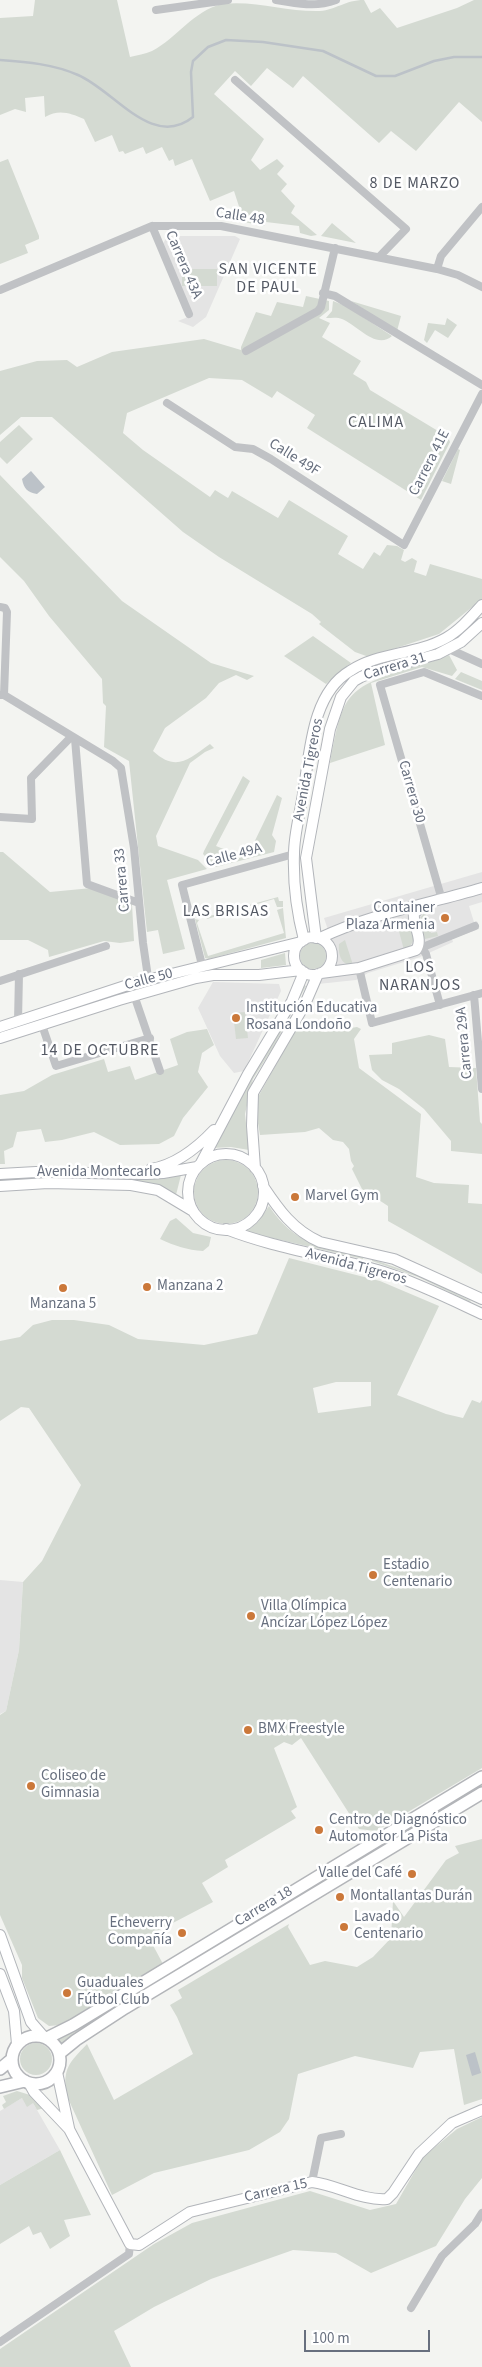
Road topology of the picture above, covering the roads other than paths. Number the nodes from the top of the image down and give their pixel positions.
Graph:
1 (228, 0) edge
2 (276, 0) edge
3 (336, 0) edge
4 (156, 10) dead end
5 (235, 80) dead end
6 (482, 206) edge
7 (152, 226) junction
8 (335, 248) junction
9 (379, 257) junction
10 (437, 270) junction
11 (482, 287) edge
12 (0, 290) edge
13 (323, 293) junction
14 (189, 314) dead end
15 (246, 351) dead end
16 (482, 385) edge
17 (482, 394) edge
18 (166, 403) dead end
19 (404, 545) joint
20 (482, 605) edge
21 (0, 607) edge
22 (482, 623) edge
23 (448, 649) junction
24 (482, 664) edge
25 (2, 695) edge
26 (482, 696) edge
27 (73, 738) junction
28 (0, 817) edge
29 (294, 854) junction
30 (482, 888) edge
31 (442, 900) junction
32 (138, 903) junction
33 (425, 905) junction
34 (475, 926) dead end
35 (318, 938) junction
36 (302, 941) junction
37 (106, 946) dead end
38 (419, 947) junction
39 (360, 968) junction
40 (197, 971) junction
41 (302, 971) junction
42 (283, 973) junction
43 (319, 973) junction
44 (19, 974) junction
45 (0, 980) edge
46 (152, 984) junction
47 (299, 985) junction
48 (478, 994) edge
49 (134, 995) junction
50 (440, 1005) junction
51 (18, 1021) junction
52 (42, 1024) junction
53 (0, 1027) edge
54 (0, 1038) edge
55 (150, 1038) junction
56 (160, 1071) dead end
57 (482, 1088) edge
58 (220, 1124) junction
59 (199, 1165) junction
60 (255, 1168) junction
61 (105, 1173) junction
62 (0, 1174) edge
63 (0, 1186) edge
64 (263, 1186) junction
65 (193, 1211) junction
66 (226, 1229) junction
67 (482, 1299) edge
68 (482, 1314) edge
69 (482, 1777) edge
70 (482, 1793) edge
71 (0, 1935) edge
72 (0, 1974) edge
73 (45, 2037) junction
74 (17, 2044) junction
75 (60, 2053) junction
76 (12, 2059) junction
77 (0, 2068) edge
78 (57, 2072) junction
79 (27, 2082) junction
80 (0, 2087) edge
81 (482, 2110) edge
82 (69, 2129) junction
83 (341, 2134) dead end
84 (312, 2182) junction
85 (482, 2213) edge
86 (130, 2244) junction
87 (411, 2308) dead end
88 (0, 2342) edge

1 - 4 street
2 - 3 street
5 - 9 street
6 - 10 street
7 - 8 street, Calle 48
7 - 12 street, Calle 48
7 - 14 street, Carrera 43A
8 - 9 street, Calle 48
8 - 13 street
9 - 10 street, Calle 48
10 - 11 street, Calle 48
13 - 15 street
13 - 16 street
17 - 19 street, Carrera 41E
18 - 19 street, Calle 49F
20 - 29 main road, Avenida Tigreros
21 - 25 street
22 - 23 main road, Carrera 31
23 - 24 street
23 - 35 main road, Carrera 31
25 - 27 street
26 - 31 street, Carrera 30
27 - 28 street
27 - 32 street, Carrera 33
27 - 32 street
29 - 36 main road, Avenida Tigreros
29 - 40 street, Calle 49A
30 - 31 main road
31 - 33 main road
32 - 46 street, Carrera 33
33 - 35 main road
33 - 38 main road
34 - 38 street
35 - 36 main road
35 - 43 main road
36 - 40 main road, Calle 50
36 - 41 main road
37 - 44 street
38 - 39 main road
38 - 50 street
39 - 43 main road
39 - 50 street
40 - 42 main road, Calle 50
40 - 46 main road, Calle 50
41 - 42 main road, Calle 50
41 - 43 main road
41 - 47 main road
42 - 47 main road
43 - 60 main road
44 - 45 street
44 - 51 street
46 - 49 main road, Calle 50
46 - 51 main road, Calle 50
47 - 58 main road
48 - 50 street
48 - 57 street, Carrera 29A
49 - 52 main road, Calle 50
49 - 55 street
51 - 53 main road, Calle 50
52 - 54 main road, Calle 50
52 - 55 street
55 - 56 street
58 - 59 main road
58 - 61 main road
59 - 60 main road
59 - 61 main road, Avenida Montecarlo
59 - 65 main road
60 - 64 main road
61 - 62 main road, Avenida Montecarlo
63 - 65 main road, Avenida Montecarlo
64 - 66 main road
64 - 67 main road
65 - 66 main road
66 - 68 main road, Avenida Tigreros
69 - 73 main road, Carrera 18
70 - 75 main road, Carrera 18
71 - 73 main road
72 - 74 main road
73 - 74 main road
73 - 75 main road
74 - 76 main road
75 - 78 main road
76 - 77 main road
76 - 79 main road
78 - 79 main road
78 - 82 main road
79 - 80 main road
79 - 82 main road
81 - 84 main road, Carrera 15
82 - 86 main road
83 - 84 street
84 - 86 main road, Carrera 15
85 - 87 street
86 - 88 street

